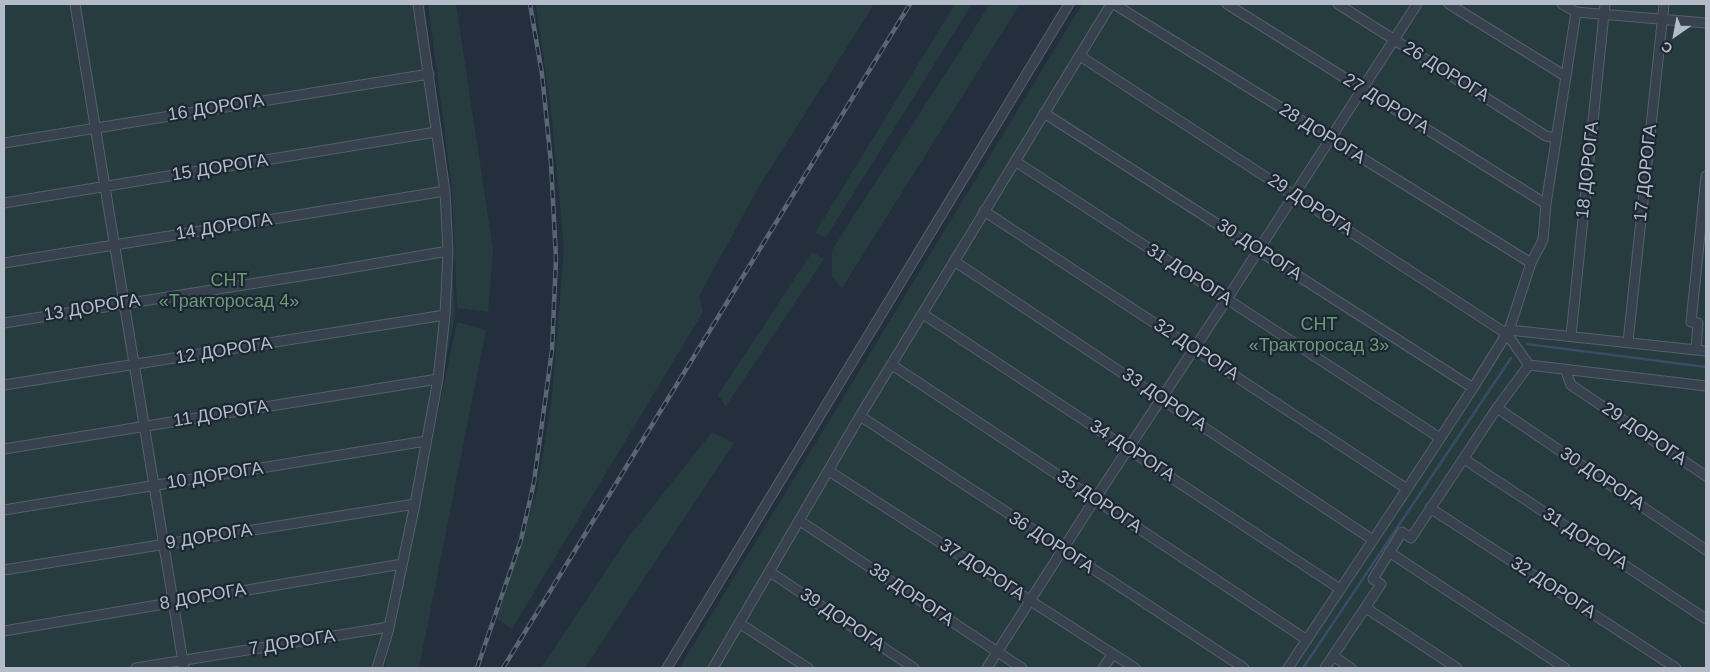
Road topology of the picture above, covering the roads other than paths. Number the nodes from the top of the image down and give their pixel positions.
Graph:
1 (75, 4) edge
2 (418, 4) edge
3 (1069, 4) edge
4 (1113, 4) edge
5 (1227, 4) edge
6 (1338, 4) edge
7 (1417, 4) edge
8 (1448, 4) edge
9 (1562, 4) edge
10 (1605, 4) edge
11 (1664, 4) edge
12 (1576, 12) junction
13 (1604, 14) junction
14 (1662, 19) junction
15 (1706, 23) edge
16 (1394, 39) junction
17 (1080, 56) junction
18 (429, 74) junction
19 (1565, 76) junction
20 (1362, 89) junction
21 (1044, 113) junction
22 (96, 128) junction
23 (436, 132) junction
24 (1556, 138) junction
25 (1330, 139) junction
26 (4, 143) edge
27 (1014, 161) junction
28 (1706, 176) edge
29 (105, 186) junction
30 (445, 191) junction
31 (1294, 194) junction
32 (4, 203) edge
33 (1546, 204) junction
34 (984, 211) junction
35 (115, 245) junction
36 (1259, 250) junction
37 (448, 251) junction
38 (954, 261) junction
39 (4, 263) edge
40 (1531, 263) junction
41 (1227, 299) junction
42 (125, 303) junction
43 (923, 314) junction
44 (445, 315) junction
45 (4, 323) edge
46 (1508, 332) junction
47 (1571, 336) junction
48 (1628, 342) junction
49 (1194, 349) junction
50 (1696, 349) junction
51 (1706, 351) edge
52 (135, 365) junction
53 (892, 365) junction
54 (1528, 365) junction
55 (1565, 369) junction
56 (438, 379) junction
57 (4, 385) edge
58 (1706, 386) edge
59 (1473, 388) junction
60 (1160, 398) junction
61 (1497, 408) junction
62 (860, 416) junction
63 (144, 426) junction
64 (1440, 438) junction
65 (426, 441) junction
66 (1128, 448) junction
67 (4, 449) edge
68 (1464, 459) junction
69 (829, 470) junction
70 (1706, 476) edge
71 (154, 486) junction
72 (1407, 489) junction
73 (1095, 499) junction
74 (414, 504) junction
75 (1430, 508) junction
76 (4, 510) edge
77 (800, 521) junction
78 (1373, 540) junction
79 (164, 544) junction
80 (1062, 550) junction
81 (1706, 550) edge
82 (1390, 552) junction
83 (402, 564) junction
84 (4, 570) edge
85 (770, 572) junction
86 (1340, 589) junction
87 (1029, 601) junction
88 (173, 602) junction
89 (1366, 608) junction
90 (1706, 619) edge
91 (739, 623) junction
92 (389, 627) junction
93 (4, 631) edge
94 (1307, 640) junction
95 (997, 652) junction
96 (1113, 654) junction
97 (1333, 656) junction
98 (184, 664) edge
99 (136, 668) edge
100 (377, 668) edge
101 (667, 668) edge
102 (713, 668) edge
103 (808, 668) edge
104 (914, 668) edge
105 (987, 668) edge
106 (1022, 668) edge
107 (1104, 668) edge
108 (1135, 668) edge
109 (1244, 668) edge
110 (1288, 668) edge
111 (1326, 668) edge
112 (1351, 668) edge
113 (1457, 668) edge
114 (1565, 668) edge
115 (1676, 668) edge

1 - 22 street
2 - 18 street
3 - 101 street
4 - 17 street
4 - 25 street, 28 ДОРОГА
5 - 20 street, 27 ДОРОГА
6 - 16 street, 26 ДОРОГА
7 - 16 street
8 - 19 street
9 - 12 street
10 - 13 street, 18 ДОРОГА
11 - 14 street, 17 ДОРОГА
12 - 13 street
12 - 19 street
13 - 14 street
13 - 47 street, 18 ДОРОГА
14 - 15 street
14 - 48 street, 17 ДОРОГА
16 - 20 street
16 - 24 street, 26 ДОРОГА
17 - 21 street
17 - 31 street, 29 ДОРОГА
18 - 22 street, 16 ДОРОГА
18 - 23 street
19 - 24 street
20 - 25 street
20 - 33 street, 27 ДОРОГА
21 - 27 street
21 - 36 street, 30 ДОРОГА
22 - 26 street, 16 ДОРОГА
22 - 29 street
23 - 29 street, 15 ДОРОГА
23 - 30 street
24 - 33 street
25 - 31 street
25 - 40 street, 28 ДОРОГА
27 - 34 street
27 - 41 street, 31 ДОРОГА
28 - 50 street
29 - 32 street, 15 ДОРОГА
29 - 35 street
30 - 35 street, 14 ДОРОГА
30 - 37 street
31 - 36 street
31 - 46 street, 29 ДОРОГА
33 - 40 street
34 - 38 street
34 - 49 street, 32 ДОРОГА
35 - 39 street, 14 ДОРОГА
35 - 42 street
36 - 41 street
36 - 59 street, 30 ДОРОГА
37 - 42 street, 13 ДОРОГА
37 - 44 street
38 - 43 street
38 - 60 street, 33 ДОРОГА
40 - 46 street
41 - 49 street
41 - 64 street, 31 ДОРОГА
42 - 45 street, 13 ДОРОГА
42 - 52 street
43 - 53 street
43 - 66 street, 34 ДОРОГА
44 - 52 street, 12 ДОРОГА
44 - 56 street
46 - 47 street
46 - 54 street, 29 ДОРОГА
46 - 59 street
47 - 48 street
48 - 50 street
49 - 60 street
49 - 72 street, 32 ДОРОГА
50 - 51 street
52 - 57 street, 12 ДОРОГА
52 - 63 street
53 - 62 street
53 - 73 street, 35 ДОРОГА
54 - 55 street
54 - 61 street
55 - 58 street
55 - 70 street, 29 ДОРОГА
56 - 63 street, 11 ДОРОГА
56 - 65 street
59 - 64 street
60 - 66 street
60 - 78 street, 33 ДОРОГА
61 - 68 street
61 - 81 street, 30 ДОРОГА
62 - 69 street
62 - 80 street, 36 ДОРОГА
63 - 67 street, 11 ДОРОГА
63 - 71 street
64 - 72 street
65 - 71 street, 10 ДОРОГА
65 - 74 street
66 - 73 street
66 - 86 street, 34 ДОРОГА
68 - 75 street
68 - 90 street, 31 ДОРОГА
69 - 77 street
69 - 87 street, 37 ДОРОГА
71 - 76 street, 10 ДОРОГА
71 - 79 street
72 - 78 street
73 - 80 street
73 - 94 street, 35 ДОРОГА
74 - 79 street, 9 ДОРОГА
74 - 83 street
75 - 82 street
75 - 115 street, 32 ДОРОГА
77 - 85 street
77 - 95 street, 38 ДОРОГА
78 - 86 street
79 - 84 street, 9 ДОРОГА
79 - 88 street
80 - 87 street
80 - 109 street, 36 ДОРОГА
82 - 89 street
82 - 114 street
83 - 88 street, 8 ДОРОГА
83 - 92 street
85 - 91 street
85 - 104 street, 39 ДОРОГА
86 - 94 street
87 - 95 street
87 - 96 street, 37 ДОРОГА
88 - 93 street, 8 ДОРОГА
88 - 98 street
89 - 97 street
89 - 113 street
91 - 102 street
91 - 103 street
92 - 98 street, 7 ДОРОГА
92 - 100 street
94 - 110 street
95 - 105 street
95 - 106 street, 38 ДОРОГА
96 - 107 street
96 - 108 street, 37 ДОРОГА
97 - 111 street
97 - 112 street
98 - 99 street, 7 ДОРОГА

